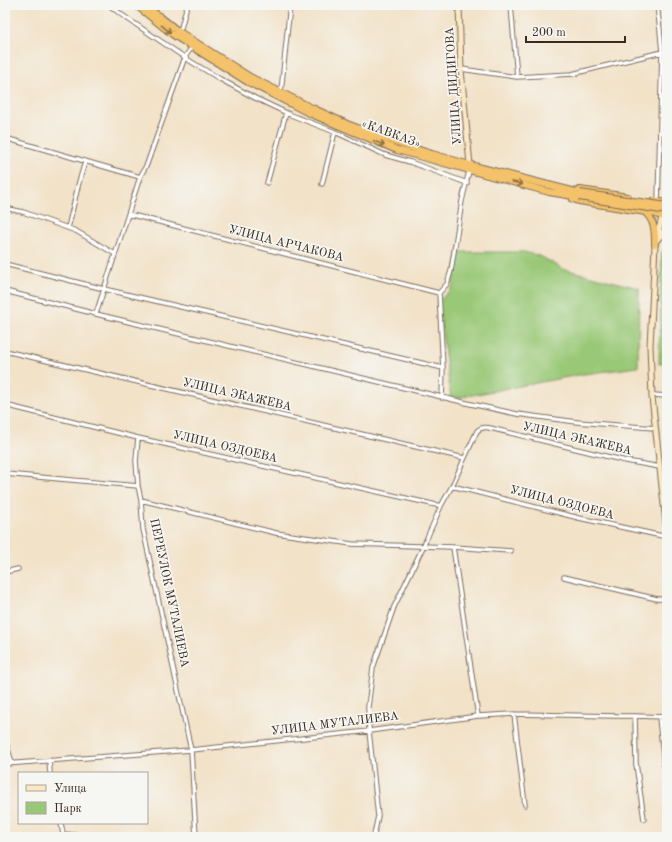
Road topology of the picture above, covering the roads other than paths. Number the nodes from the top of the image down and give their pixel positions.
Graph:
1 (109, 5) edge
2 (136, 5) edge
3 (145, 5) edge
4 (187, 5) edge
5 (290, 5) edge
6 (459, 5) edge
7 (511, 5) edge
8 (657, 5) edge
9 (178, 31) junction
10 (192, 47) junction
11 (662, 52) junction
12 (185, 57) junction
13 (460, 69) junction
14 (517, 77) junction
15 (281, 92) junction
16 (286, 113) junction
17 (335, 132) junction
18 (5, 138) edge
19 (85, 162) junction
20 (470, 168) junction
21 (140, 177) junction
22 (267, 183) dead end
23 (467, 183) junction
24 (322, 184) dead end
25 (552, 185) junction
26 (549, 192) junction
27 (580, 195) junction
28 (658, 202) junction
29 (667, 203) edge
30 (5, 208) edge
31 (666, 209) edge
32 (645, 212) junction
33 (128, 214) junction
34 (665, 218) edge
35 (667, 227) edge
36 (68, 228) junction
37 (655, 244) junction
38 (115, 254) junction
39 (5, 264) edge
40 (104, 290) junction
41 (5, 291) edge
42 (439, 293) junction
43 (96, 314) junction
44 (5, 351) edge
45 (443, 368) junction
46 (652, 395) junction
47 (667, 396) edge
48 (442, 398) junction
49 (5, 405) edge
50 (656, 428) junction
51 (138, 438) junction
52 (464, 458) junction
53 (660, 466) junction
54 (5, 474) edge
55 (138, 486) junction
56 (452, 486) junction
57 (141, 500) junction
58 (441, 506) junction
59 (667, 532) edge
60 (667, 537) edge
61 (423, 546) junction
62 (453, 547) junction
63 (511, 551) dead end
64 (18, 569) dead end
65 (5, 572) edge
66 (564, 577) dead end
67 (667, 599) edge
68 (514, 714) junction
69 (478, 716) junction
70 (635, 716) junction
71 (659, 717) junction
72 (667, 717) edge
73 (369, 731) junction
74 (5, 739) edge
75 (191, 750) junction
76 (49, 760) junction
77 (12, 763) junction
78 (5, 764) edge
79 (664, 765) dead end
80 (50, 772) edge
81 (525, 805) dead end
82 (644, 819) dead end
83 (61, 824) edge
84 (98, 837) edge
85 (196, 837) edge
86 (371, 837) edge

1 - 12 street
2 -> 10 highway, «КАВКАЗ»
3 - 9 highway, «КАВКАЗ»
4 - 9 street
5 - 15 street
6 - 13 main road, УЛИЦА ДИДИГОВА
7 - 14 street
8 - 11 street
9 - 15 highway, «КАВКАЗ»
10 - 12 street
10 -> 20 highway, «КАВКАЗ»
11 - 14 street
11 - 28 street
12 - 16 street
12 - 21 street
13 - 14 street
13 - 20 main road, УЛИЦА ДИДИГОВА
15 - 20 highway, «КАВКАЗ»
16 - 17 street
16 - 22 street
17 - 23 street
17 - 24 street
18 - 19 street
19 - 21 street
19 - 36 street
20 - 23 street
20 - 25 highway, «КАВКАЗ»
20 -> 26 highway, «КАВКАЗ»
21 - 33 street
23 - 42 street
25 - 27 highway, «КАВКАЗ»
25 - 28 highway, «КАВКАЗ»
26 - 27 highway, «КАВКАЗ»
26 - 32 highway
27 - 31 highway, «КАВКАЗ», bridge
28 - 29 highway, «КАВКАЗ»
30 - 36 street
31 - 34 main road
32 - 34 highway
32 - 37 highway
33 - 38 street
33 - 42 street, УЛИЦА АРЧАКОВА
34 - 37 main road
35 - 37 main road
36 - 38 street
37 - 46 main road
38 - 40 street
39 - 40 street
40 - 43 street
40 - 45 street
41 - 43 street
42 - 45 street
43 - 48 street
44 - 52 street, УЛИЦА ЭКАЖЕВА
45 - 48 street
46 - 47 street
46 - 50 main road
48 - 50 street
49 - 51 street, УЛИЦА ОЗДОЕВА
50 - 53 main road
51 - 55 street, ПЕРЕУЛОК МУТАЛИЕВА
51 - 58 street, УЛИЦА ОЗДОЕВА
52 - 53 street, УЛИЦА ЭКАЖЕВА
52 - 56 street
53 - 59 main road
54 - 55 street
55 - 57 street, ПЕРЕУЛОК МУТАЛИЕВА
56 - 58 street
56 - 60 street, УЛИЦА ОЗДОЕВА
57 - 61 street
57 - 75 street, ПЕРЕУЛОК МУТАЛИЕВА
58 - 61 street
61 - 62 street
61 - 73 street
62 - 63 street
62 - 69 street
64 - 65 street
66 - 67 street
68 - 69 street, УЛИЦА МУТАЛИЕВА
68 - 70 street, УЛИЦА МУТАЛИЕВА
68 - 81 street
69 - 73 street, УЛИЦА МУТАЛИЕВА
70 - 71 street, УЛИЦА МУТАЛИЕВА
70 - 82 street
71 - 72 street, УЛИЦА МУТАЛИЕВА
71 - 79 street
73 - 75 street, УЛИЦА МУТАЛИЕВА
73 - 86 street
74 - 77 street
75 - 76 street, УЛИЦА МУТАЛИЕВА
75 - 85 street, ПЕРЕУЛОК МУТАЛИЕВА
76 - 77 street, УЛИЦА МУТАЛИЕВА
76 - 80 street
77 - 78 street, УЛИЦА МУТАЛИЕВА
83 - 84 street

